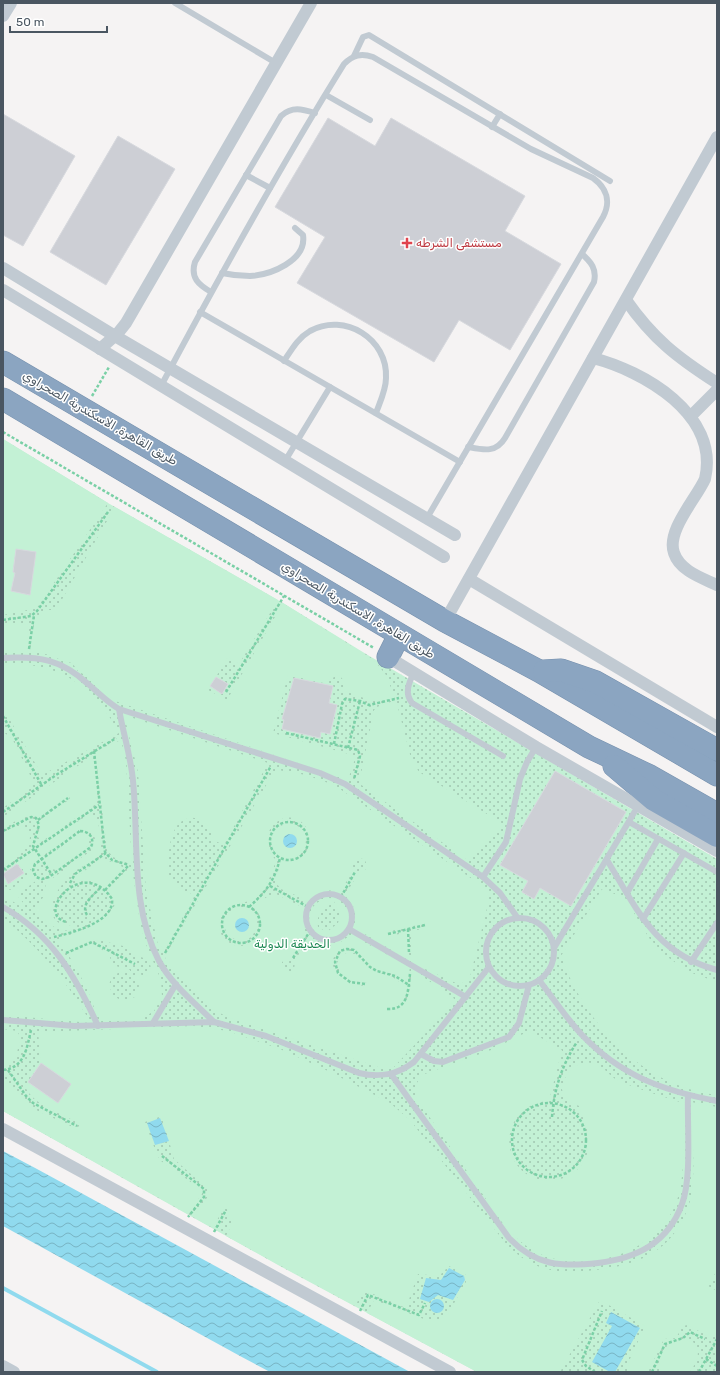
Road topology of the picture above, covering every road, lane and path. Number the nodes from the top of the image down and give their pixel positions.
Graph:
1 (11, 3) edge
2 (174, 3) edge
3 (311, 3) edge
4 (3, 16) edge
5 (354, 56) junction
6 (276, 63) junction
7 (326, 95) junction
8 (315, 113) junction
9 (500, 114) junction
10 (370, 120) dead end
11 (492, 127) junction
12 (717, 137) edge
13 (246, 176) junction
14 (610, 181) dead end
15 (270, 188) junction
16 (295, 228) dead end
17 (582, 254) junction
18 (3, 268) edge
19 (222, 273) junction
20 (3, 290) edge
21 (211, 292) junction
22 (626, 300) junction
23 (200, 312) junction
24 (114, 336) junction
25 (100, 349) junction
26 (114, 358) junction
27 (593, 358) junction
28 (284, 361) junction
29 (3, 362) edge
30 (170, 369) junction
31 (717, 383) edge
32 (161, 386) junction
33 (330, 387) junction
34 (717, 390) edge
35 (3, 398) edge
36 (85, 408) junction
37 (376, 413) junction
38 (693, 414) junction
39 (3, 432) edge
40 (296, 443) junction
41 (468, 447) junction
42 (285, 461) junction
43 (460, 462) junction
44 (108, 512) dead end
45 (427, 518) junction
46 (455, 535) dead end
47 (444, 558) dead end
48 (469, 579) junction
49 (717, 585) edge
50 (284, 596) junction
51 (34, 614) junction
52 (3, 620) edge
53 (445, 621) junction
54 (399, 636) junction
55 (28, 656) junction
56 (388, 657) junction
57 (3, 658) edge
58 (539, 671) junction
59 (414, 672) junction
60 (226, 692) dead end
61 (408, 695) junction
62 (360, 701) junction
63 (119, 709) junction
64 (3, 716) edge
65 (4, 721) edge
66 (717, 727) edge
67 (123, 733) junction
68 (286, 733) dead end
69 (334, 744) junction
70 (536, 746) junction
71 (348, 748) junction
72 (717, 750) edge
73 (94, 751) junction
74 (604, 755) junction
75 (503, 756) dead end
76 (275, 759) junction
77 (717, 775) edge
78 (41, 784) junction
79 (352, 787) junction
80 (68, 798) dead end
81 (99, 805) junction
82 (638, 806) junction
83 (3, 812) edge
84 (717, 814) edge
85 (38, 820) junction
86 (628, 822) junction
87 (3, 831) edge
88 (717, 836) edge
89 (658, 839) junction
90 (34, 849) junction
91 (717, 852) edge
92 (684, 853) junction
93 (106, 854) junction
94 (280, 858) junction
95 (41, 859) junction
96 (607, 860) junction
97 (129, 865) junction
98 (138, 868) junction
99 (3, 870) edge
100 (355, 872) dead end
101 (717, 872) edge
102 (52, 875) junction
103 (483, 878) junction
104 (70, 883) dead end
105 (270, 886) junction
106 (101, 887) junction
107 (105, 890) junction
108 (627, 893) junction
109 (341, 897) junction
110 (3, 906) edge
111 (249, 907) junction
112 (308, 907) junction
113 (87, 915) dead end
114 (518, 917) junction
115 (643, 919) junction
116 (67, 922) dead end
117 (717, 923) edge
118 (425, 925) dead end
119 (349, 929) junction
120 (310, 931) junction
121 (388, 934) dead end
122 (46, 940) junction
123 (554, 948) junction
124 (60, 956) junction
125 (293, 958) dead end
126 (160, 962) junction
127 (691, 962) junction
128 (135, 964) dead end
129 (489, 967) junction
130 (717, 970) edge
131 (539, 980) junction
132 (176, 984) junction
133 (365, 984) dead end
134 (529, 985) junction
135 (408, 986) dead end
136 (466, 997) junction
137 (3, 1020) edge
138 (214, 1022) junction
139 (153, 1023) junction
140 (33, 1024) junction
141 (98, 1026) junction
142 (582, 1035) junction
143 (421, 1054) junction
144 (3, 1070) edge
145 (8, 1070) junction
146 (391, 1074) junction
147 (688, 1095) junction
148 (717, 1101) edge
149 (553, 1103) junction
150 (552, 1116) dead end
151 (77, 1126) dead end
152 (3, 1129) edge
153 (162, 1156) dead end
154 (226, 1210) dead end
155 (182, 1226) junction
156 (209, 1241) junction
157 (425, 1303) dead end
158 (602, 1311) dead end
159 (355, 1320) junction
160 (705, 1339) dead end
161 (717, 1339) edge
162 (706, 1359) junction
163 (3, 1366) edge
164 (717, 1366) edge
165 (591, 1371) edge
166 (14, 1372) edge
167 (450, 1372) edge
168 (595, 1372) edge
169 (652, 1372) edge
170 (699, 1372) edge

1 - 4 street
2 - 6 lane
3 - 6 street
5 - 7 lane
5 - 9 lane
5 - 11 lane
6 - 24 street
7 - 8 lane
7 - 10 lane
8 - 13 lane
8 - 15 lane
9 - 11 lane
9 - 14 lane
11 - 17 lane
12 - 22 street
13 - 15 lane
13 - 21 lane
15 - 19 lane
16 - 19 lane
17 - 41 lane
17 - 41 lane
18 - 24 street
19 - 21 lane
20 - 25 street
21 - 23 lane
22 - 27 street
22 - 31 street
23 - 28 lane
23 - 30 lane
24 - 25 street
24 - 30 street
25 - 26 street
26 - 32 street
26 - 36 path
27 - 38 street
27 - 48 street
28 - 33 lane
28 - 37 lane
29 - 36 highway, طريق القاهرة, الاسكندرية الصحراوي
30 - 32 lane
30 - 40 street
32 - 42 street
33 - 37 lane
33 - 40 lane
34 - 38 street
35 - 54 highway, طريق القاهرة, الاسكندرية الصحراوي
36 - 53 highway, طريق القاهرة, الاسكندرية الصحراوي
37 - 43 lane
38 - 49 street
39 - 50 path
40 - 42 lane
40 - 45 street
41 - 43 lane
42 - 47 street
43 - 45 lane
44 - 51 path
45 - 46 street
48 - 53 street
48 - 66 street
50 - 56 path
50 - 60 path
51 - 52 path
51 - 55 path
53 - 58 highway, طريق القاهرة, الاسكندرية الصحراوي
54 - 56 highway
54 - 74 highway, طريق القاهرة, الاسكندرية الصحراوي
55 - 57 lane
55 - 63 lane
56 - 59 street
58 - 72 highway
58 - 77 highway, طريق القاهرة, الاسكندرية الصحراوي
59 - 61 lane
59 - 70 street
61 - 62 path
61 - 75 lane
62 - 69 path
62 - 71 path
63 - 67 lane
63 - 76 lane
64 - 65 path
65 - 78 path
67 - 73 path
67 - 98 lane
68 - 69 path
69 - 71 path
70 - 82 street
70 - 103 lane
71 - 79 path
73 - 78 path
73 - 81 path
74 - 84 highway, طريق القاهرة, الاسكندرية الصحراوي
74 - 88 highway
76 - 79 lane
76 - 126 path
78 - 83 path
79 - 103 lane
80 - 85 path
81 - 90 path
81 - 93 path
82 - 86 lane
82 - 91 street
85 - 87 path
85 - 90 path
86 - 89 lane
86 - 96 lane
89 - 92 lane
89 - 108 lane
90 - 95 path
90 - 99 path
92 - 101 lane
92 - 115 lane
93 - 97 path
93 - 104 path
94 - 94 path
94 - 105 path
95 - 102 path
95 - 102 path
95 - 102 path
96 - 108 lane
96 - 123 lane
97 - 98 path
97 - 107 path
98 - 126 lane
100 - 109 path
103 - 114 lane
105 - 111 path
105 - 112 path
106 - 107 path
106 - 113 path
106 - 116 path
107 - 122 path
108 - 115 lane
109 - 112 lane
109 - 119 lane
110 - 122 lane
111 - 111 path
112 - 120 lane
114 - 123 lane
114 - 129 lane
115 - 127 lane
117 - 127 lane
118 - 121 path
119 - 120 lane
119 - 136 lane
120 - 125 path
122 - 124 lane
123 - 131 lane
124 - 128 path
124 - 141 lane
126 - 132 lane
127 - 130 lane
129 - 134 lane
129 - 136 lane
131 - 134 lane
131 - 142 lane
132 - 138 lane
132 - 139 lane
133 - 135 path
134 - 143 lane
136 - 143 lane
137 - 140 lane
138 - 139 lane
138 - 146 lane
139 - 141 lane
140 - 141 lane
140 - 145 path
142 - 147 lane
142 - 149 path
143 - 146 lane
144 - 145 path
145 - 151 path
146 - 147 lane
147 - 148 lane
149 - 149 path
149 - 150 path
152 - 155 street
153 - 155 path
154 - 156 path
155 - 156 street
156 - 159 street
157 - 159 path
158 - 165 path
159 - 167 street
160 - 169 path
161 - 162 path
162 - 164 path
162 - 170 path
163 - 166 street
165 - 168 path

